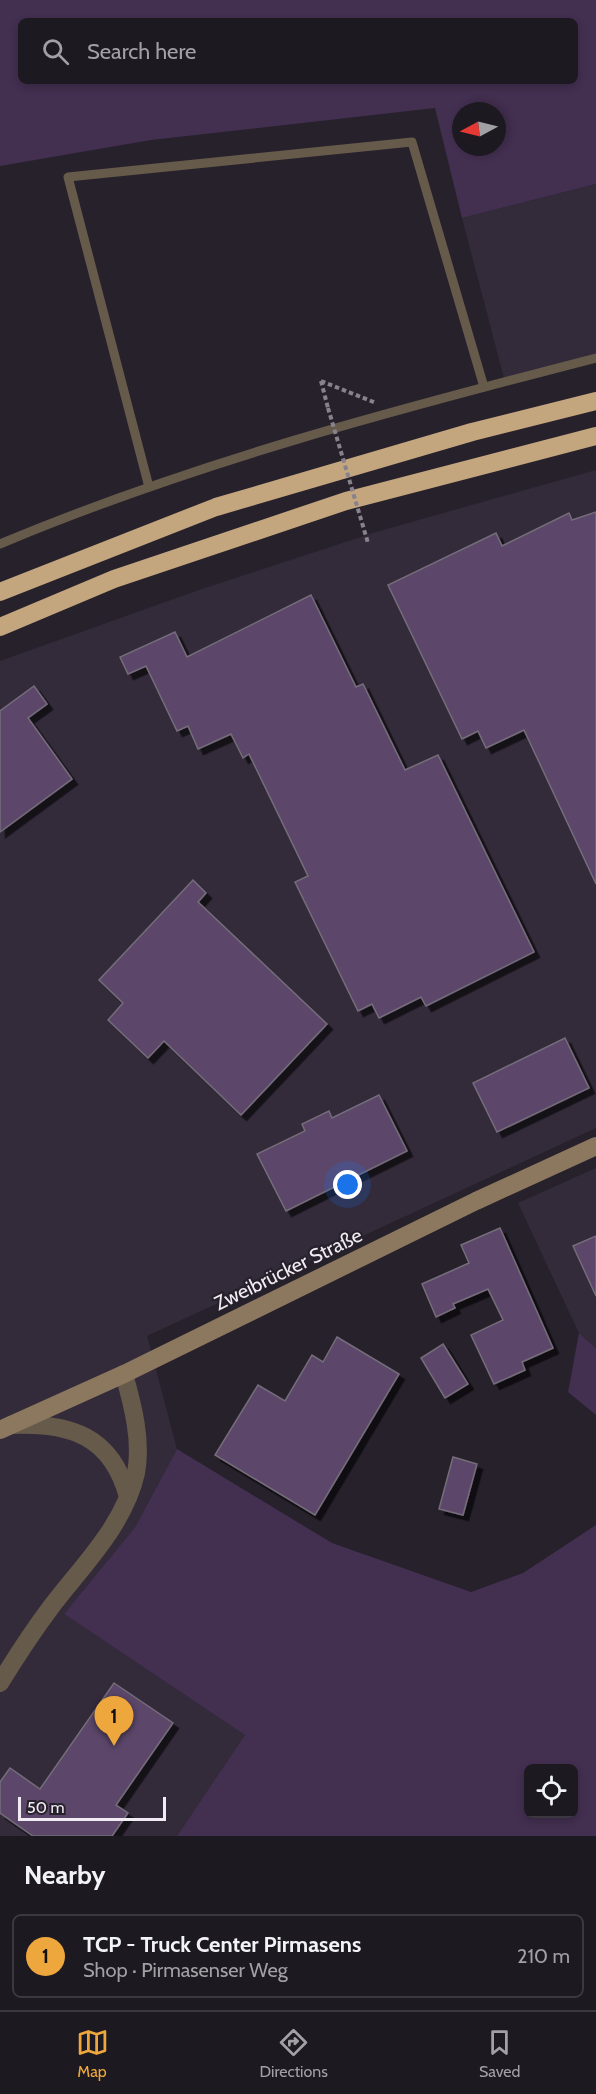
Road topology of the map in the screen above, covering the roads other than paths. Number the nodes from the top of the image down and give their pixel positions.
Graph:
1 (596, 358) edge
2 (484, 387) junction
3 (596, 401) edge
4 (596, 436) edge
5 (149, 487) junction
6 (0, 544) edge
7 (0, 592) edge
8 (0, 627) edge
9 (596, 1146) edge
10 (124, 1374) junction
11 (6, 1428) edge
12 (128, 1497) junction
13 (0, 1683) edge

1 - 2 lane
2 - 5 lane
2 - 5 lane
3 - 7 highway
4 - 8 highway
5 - 6 lane
9 - 10 street, Zweibrücker Straße
10 - 11 street, Zweibrücker Straße
10 - 12 street
11 - 12 street
12 - 13 street

